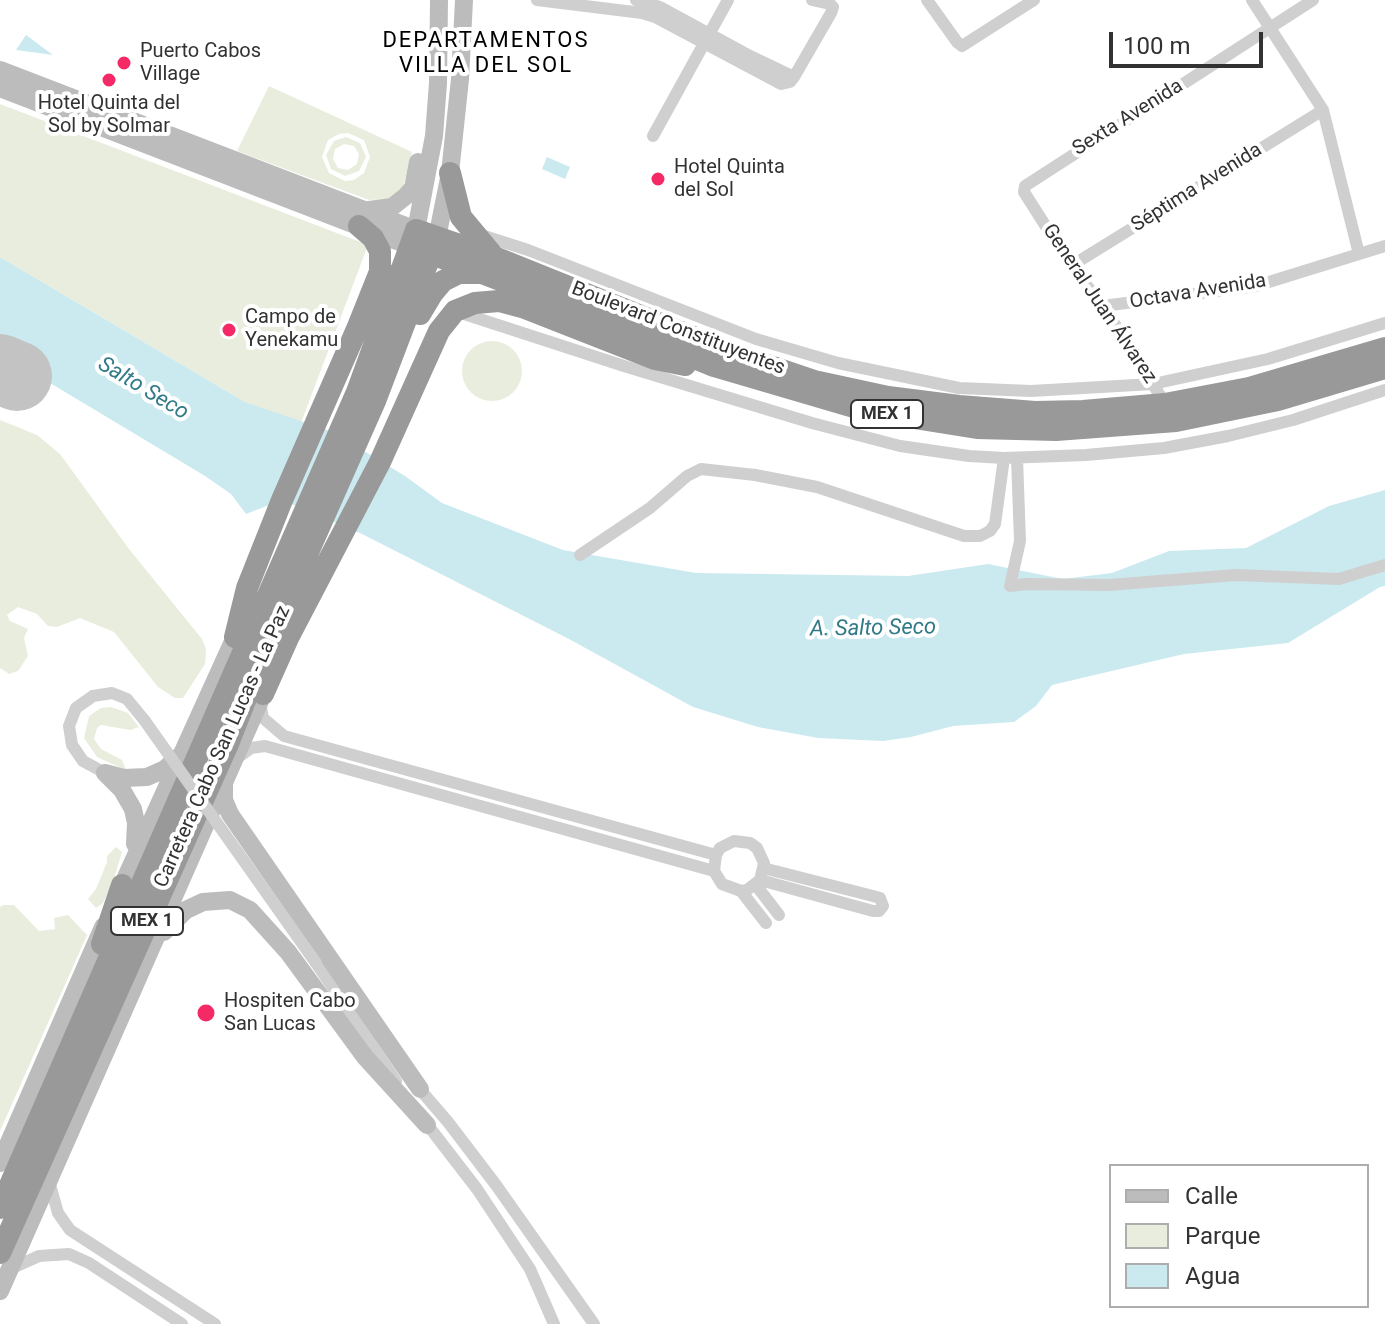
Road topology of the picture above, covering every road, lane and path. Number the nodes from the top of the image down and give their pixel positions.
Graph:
1 (438, 0) edge
2 (464, 0) edge
3 (537, 0) edge
4 (636, 0) edge
5 (728, 0) edge
6 (812, 0) edge
7 (927, 0) edge
8 (1034, 0) edge
9 (1252, 0) edge
10 (1313, 0) edge
11 (659, 8) edge
12 (1270, 28) junction
13 (706, 39) junction
14 (0, 70) edge
15 (0, 88) edge
16 (1323, 110) junction
17 (653, 136) dead end
18 (450, 173) junction
19 (1025, 186) joint
20 (362, 218) junction
21 (471, 231) junction
22 (424, 242) junction
23 (1385, 246) edge
24 (1359, 254) junction
25 (490, 266) junction
26 (1071, 266) junction
27 (381, 269) junction
28 (1103, 306) junction
29 (455, 311) junction
30 (1385, 323) edge
31 (1385, 348) edge
32 (368, 364) junction
33 (714, 366) junction
34 (1385, 368) edge
35 (1153, 384) junction
36 (1385, 390) edge
37 (372, 392) junction
38 (1170, 412) junction
39 (1010, 458) junction
40 (580, 555) dead end
41 (1385, 565) edge
42 (280, 585) junction
43 (235, 637) junction
44 (266, 647) junction
45 (261, 698) junction
46 (181, 753) junction
47 (229, 771) junction
48 (105, 773) junction
49 (473, 787) junction
50 (468, 801) junction
51 (644, 834) junction
52 (641, 850) junction
53 (716, 855) junction
54 (174, 860) junction
55 (132, 863) junction
56 (714, 871) junction
57 (759, 878) junction
58 (122, 885) junction
59 (741, 891) junction
60 (779, 915) dead end
61 (766, 923) dead end
62 (152, 946) junction
63 (367, 1037) junction
64 (64, 1061) junction
65 (420, 1089) junction
66 (427, 1125) junction
67 (0, 1163) edge
68 (49, 1181) junction
69 (0, 1208) edge
70 (5, 1261) edge
71 (0, 1291) edge
72 (182, 1324) edge
73 (215, 1324) edge
74 (554, 1324) edge
75 (594, 1324) edge

1 - 20 main road
1 - 22 main road
2 - 18 main road
3 - 11 street
4 - 11 street
5 - 13 street
6 - 13 street
7 - 8 street
9 - 12 street
10 - 12 street, Sexta Avenida
11 - 13 street
12 - 16 street
12 - 19 street, Sexta Avenida
13 - 17 street
14 - 20 main road, Boulevard Constituyentes
15 - 20 main road, Boulevard Constituyentes
16 - 24 street
16 - 26 street, Séptima Avenida
18 - 21 highway
18 - 22 main road
19 - 26 street, General Juan Álvarez
20 - 22 main road, Boulevard Constituyentes
20 - 27 highway
21 - 25 highway
21 - 35 street
22 - 25 highway, Boulevard Constituyentes / MEX 1
22 - 32 highway, Carretera Cabo San Lucas - La Paz / MEX 1
22 - 37 highway, Carretera Cabo San Lucas - La Paz / MEX 1
23 - 24 street, Octava Avenida
24 - 28 street, Octava Avenida
25 - 33 highway, Boulevard Constituyentes / MEX 1
25 - 37 highway, MEX 1
25 - 38 highway, Boulevard Constituyentes / MEX 1
26 - 28 street, General Juan Álvarez
27 - 32 highway
27 - 43 highway
28 - 35 street, General Juan Álvarez
29 - 33 highway
29 - 39 street
29 - 45 highway
30 - 35 street
31 - 38 highway, Boulevard Constituyentes / MEX 1
32 - 37 highway, Carretera Cabo San Lucas - La Paz / MEX 1
33 - 38 highway, Boulevard Constituyentes / MEX 1
34 - 38 highway, Boulevard Constituyentes / MEX 1
35 - 38 street, General Juan Álvarez
36 - 39 street
37 - 42 highway, Carretera Cabo San Lucas - La Paz / MEX 1
39 - 40 street
39 - 41 street
42 - 43 highway
42 - 44 highway, Carretera Cabo San Lucas - La Paz / MEX 1
42 - 64 highway, Carretera Cabo San Lucas - La Paz / MEX 1
43 - 46 main road
44 - 45 highway
44 - 54 highway, Carretera Cabo San Lucas - La Paz / MEX 1
45 - 47 main road
45 - 49 street
46 - 48 main road
46 - 55 main road
47 - 50 street
47 - 62 main road
47 - 65 main road
48 - 55 main road
48 - 63 street, bridge
49 - 50 street
49 - 51 street
50 - 52 street
51 - 52 street
51 - 53 street
52 - 56 street
53 - 56 street
53 - 57 street
54 - 62 highway
54 - 70 highway, Carretera Cabo San Lucas - La Paz / MEX 1
55 - 58 main road
56 - 59 street
57 - 57 street
57 - 59 street
57 - 60 street
58 - 64 highway
58 - 67 main road
59 - 61 street
62 - 66 main road
62 - 68 main road
63 - 65 street
63 - 66 street
64 - 69 highway, Carretera Cabo San Lucas - La Paz / MEX 1
65 - 75 street
66 - 74 street
68 - 70 main road
68 - 73 street
70 - 71 main road
70 - 72 street

